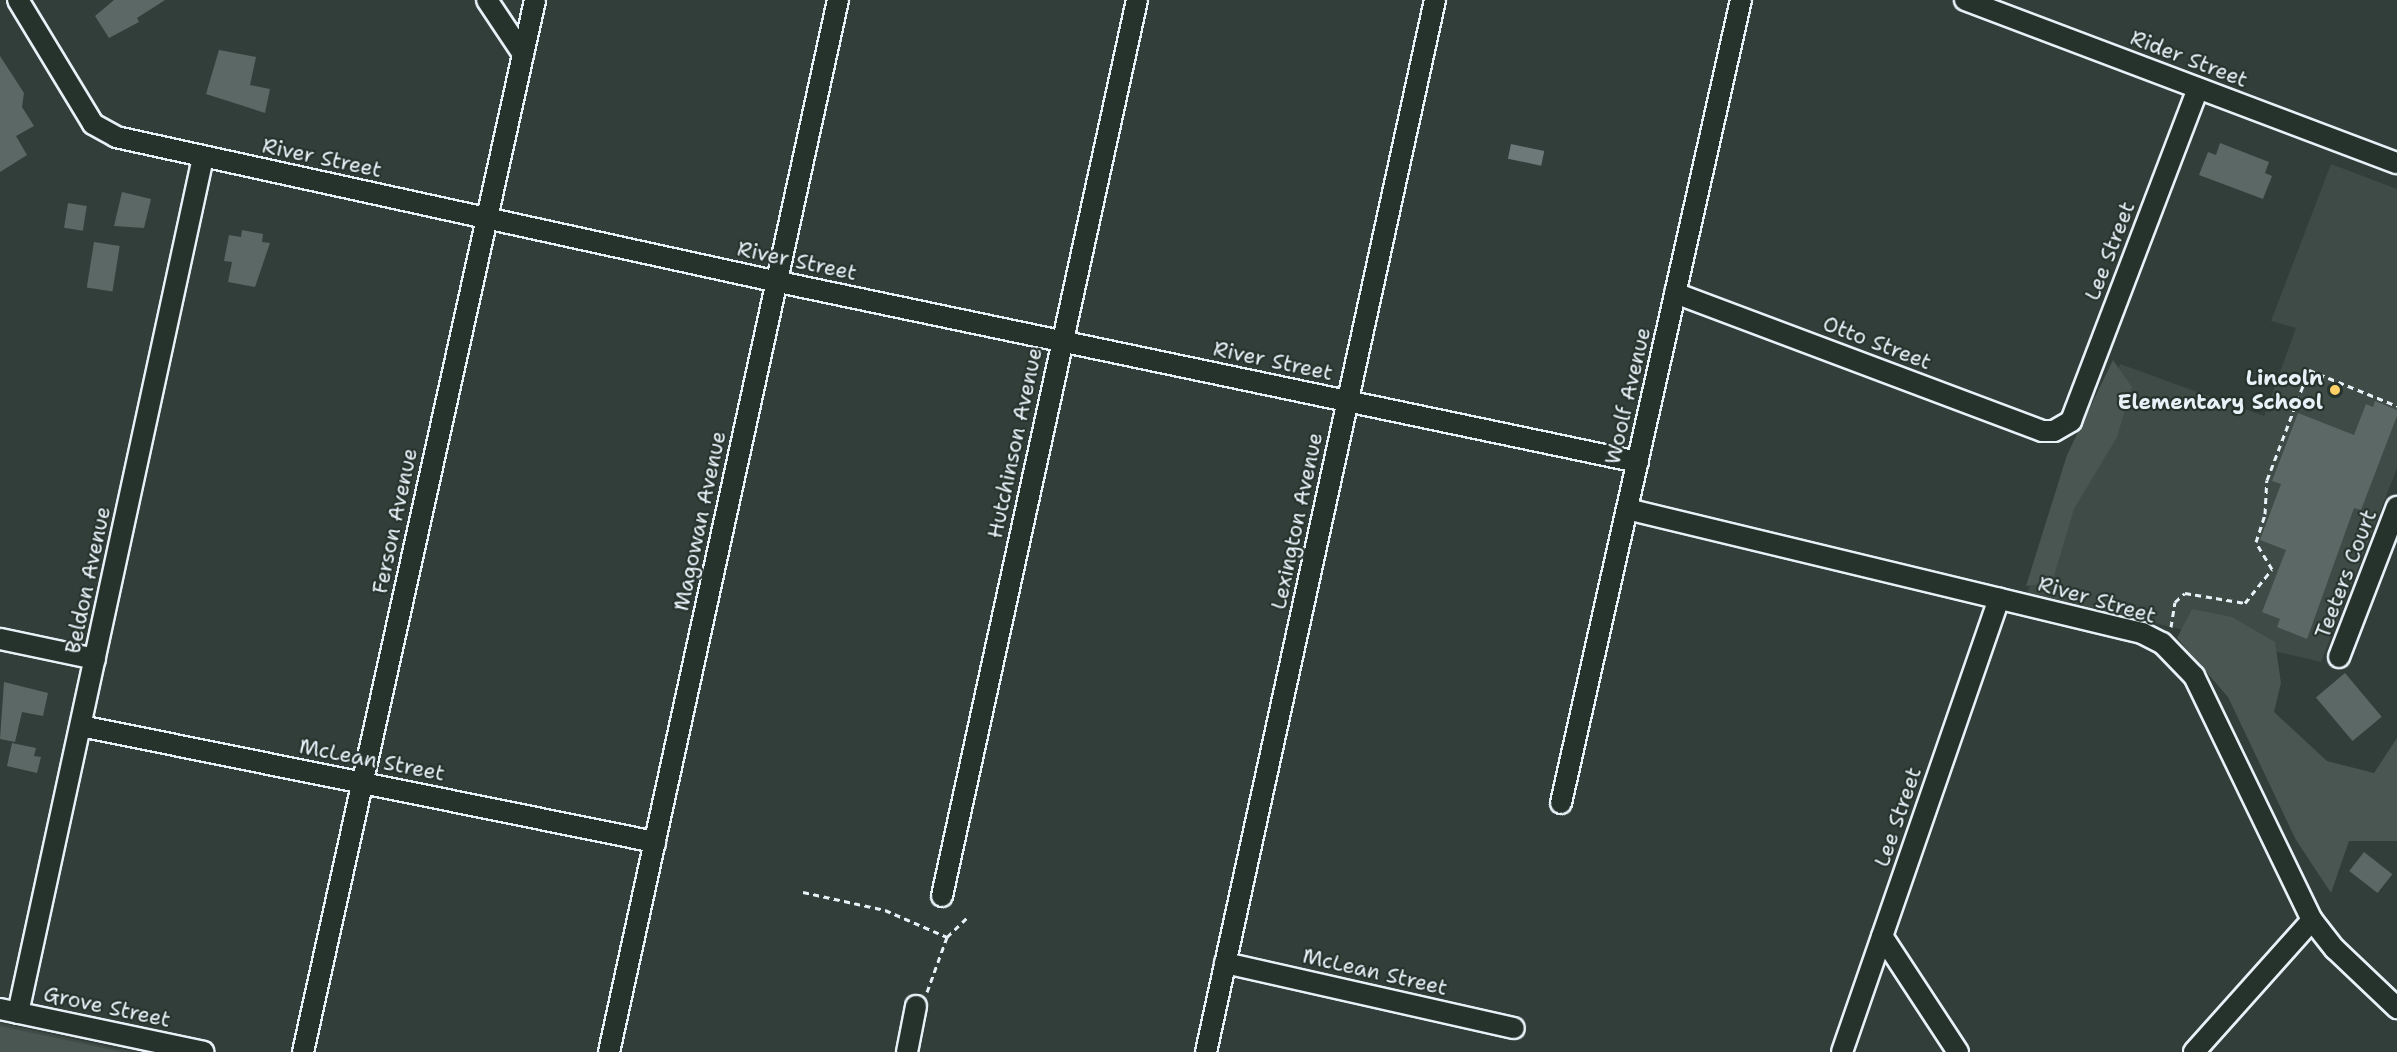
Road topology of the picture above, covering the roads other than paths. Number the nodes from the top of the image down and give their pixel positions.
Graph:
1 (18, 0) edge
2 (487, 0) edge
3 (535, 0) edge
4 (838, 0) edge
5 (1137, 0) edge
6 (1435, 0) edge
7 (1741, 0) edge
8 (1965, 0) edge
9 (523, 54) junction
10 (2198, 88) junction
11 (203, 157) junction
12 (2397, 163) edge
13 (487, 218) junction
14 (776, 282) junction
15 (1675, 293) junction
16 (1062, 341) junction
17 (1348, 401) junction
18 (2063, 427) joint
19 (1638, 462) junction
20 (2397, 507) edge
21 (1627, 509) junction
22 (1998, 598) junction
23 (0, 639) edge
24 (2339, 657) dead end
25 (95, 659) junction
26 (81, 726) junction
27 (362, 783) junction
28 (1561, 803) dead end
29 (654, 842) junction
30 (942, 896) dead end
31 (2312, 920) junction
32 (1882, 936) junction
33 (1225, 963) junction
34 (916, 1006) dead end
35 (2397, 1008) edge
36 (9, 1011) edge
37 (1514, 1028) dead end
38 (204, 1052) edge
39 (303, 1052) edge
40 (609, 1052) edge
41 (907, 1052) edge
42 (1206, 1052) edge
43 (1842, 1052) edge
44 (1958, 1052) edge
45 (2194, 1052) edge

1 - 11 street, River Street
2 - 9 street
3 - 9 street, Ferson Avenue
4 - 14 street, Magowan Avenue
5 - 16 street, Hutchinson Avenue
6 - 17 street, Lexington Avenue
7 - 15 street, Woolf Avenue
8 - 10 street, Rider Street
9 - 13 street, Ferson Avenue
10 - 12 street, Rider Street
10 - 18 street, Lee Street
11 - 13 street, River Street
11 - 25 street, Beldon Avenue
13 - 14 street, River Street
13 - 27 street, Ferson Avenue
14 - 16 street, River Street
14 - 29 street, Magowan Avenue
15 - 18 street, Otto Street
15 - 19 street, Woolf Avenue
16 - 17 street, River Street
16 - 30 street, Hutchinson Avenue
17 - 19 street, River Street
17 - 33 street, Lexington Avenue
19 - 21 street, Woolf Avenue
20 - 24 street, Teeters Court
21 - 22 street, River Street
21 - 28 street, Woolf Avenue
22 - 31 street, River Street
22 - 32 street, Lee Street
23 - 25 street
25 - 26 street, Beldon Avenue
26 - 27 street, McLean Street
26 - 36 street, Beldon Avenue
27 - 29 street, McLean Street
27 - 39 street, Ferson Avenue
29 - 40 street, Magowan Avenue
31 - 35 street, River Street
31 - 45 street
32 - 43 street, Lee Street
32 - 44 street
33 - 37 street, McLean Street
33 - 42 street, Lexington Avenue
34 - 41 street
36 - 38 street, Grove Street

